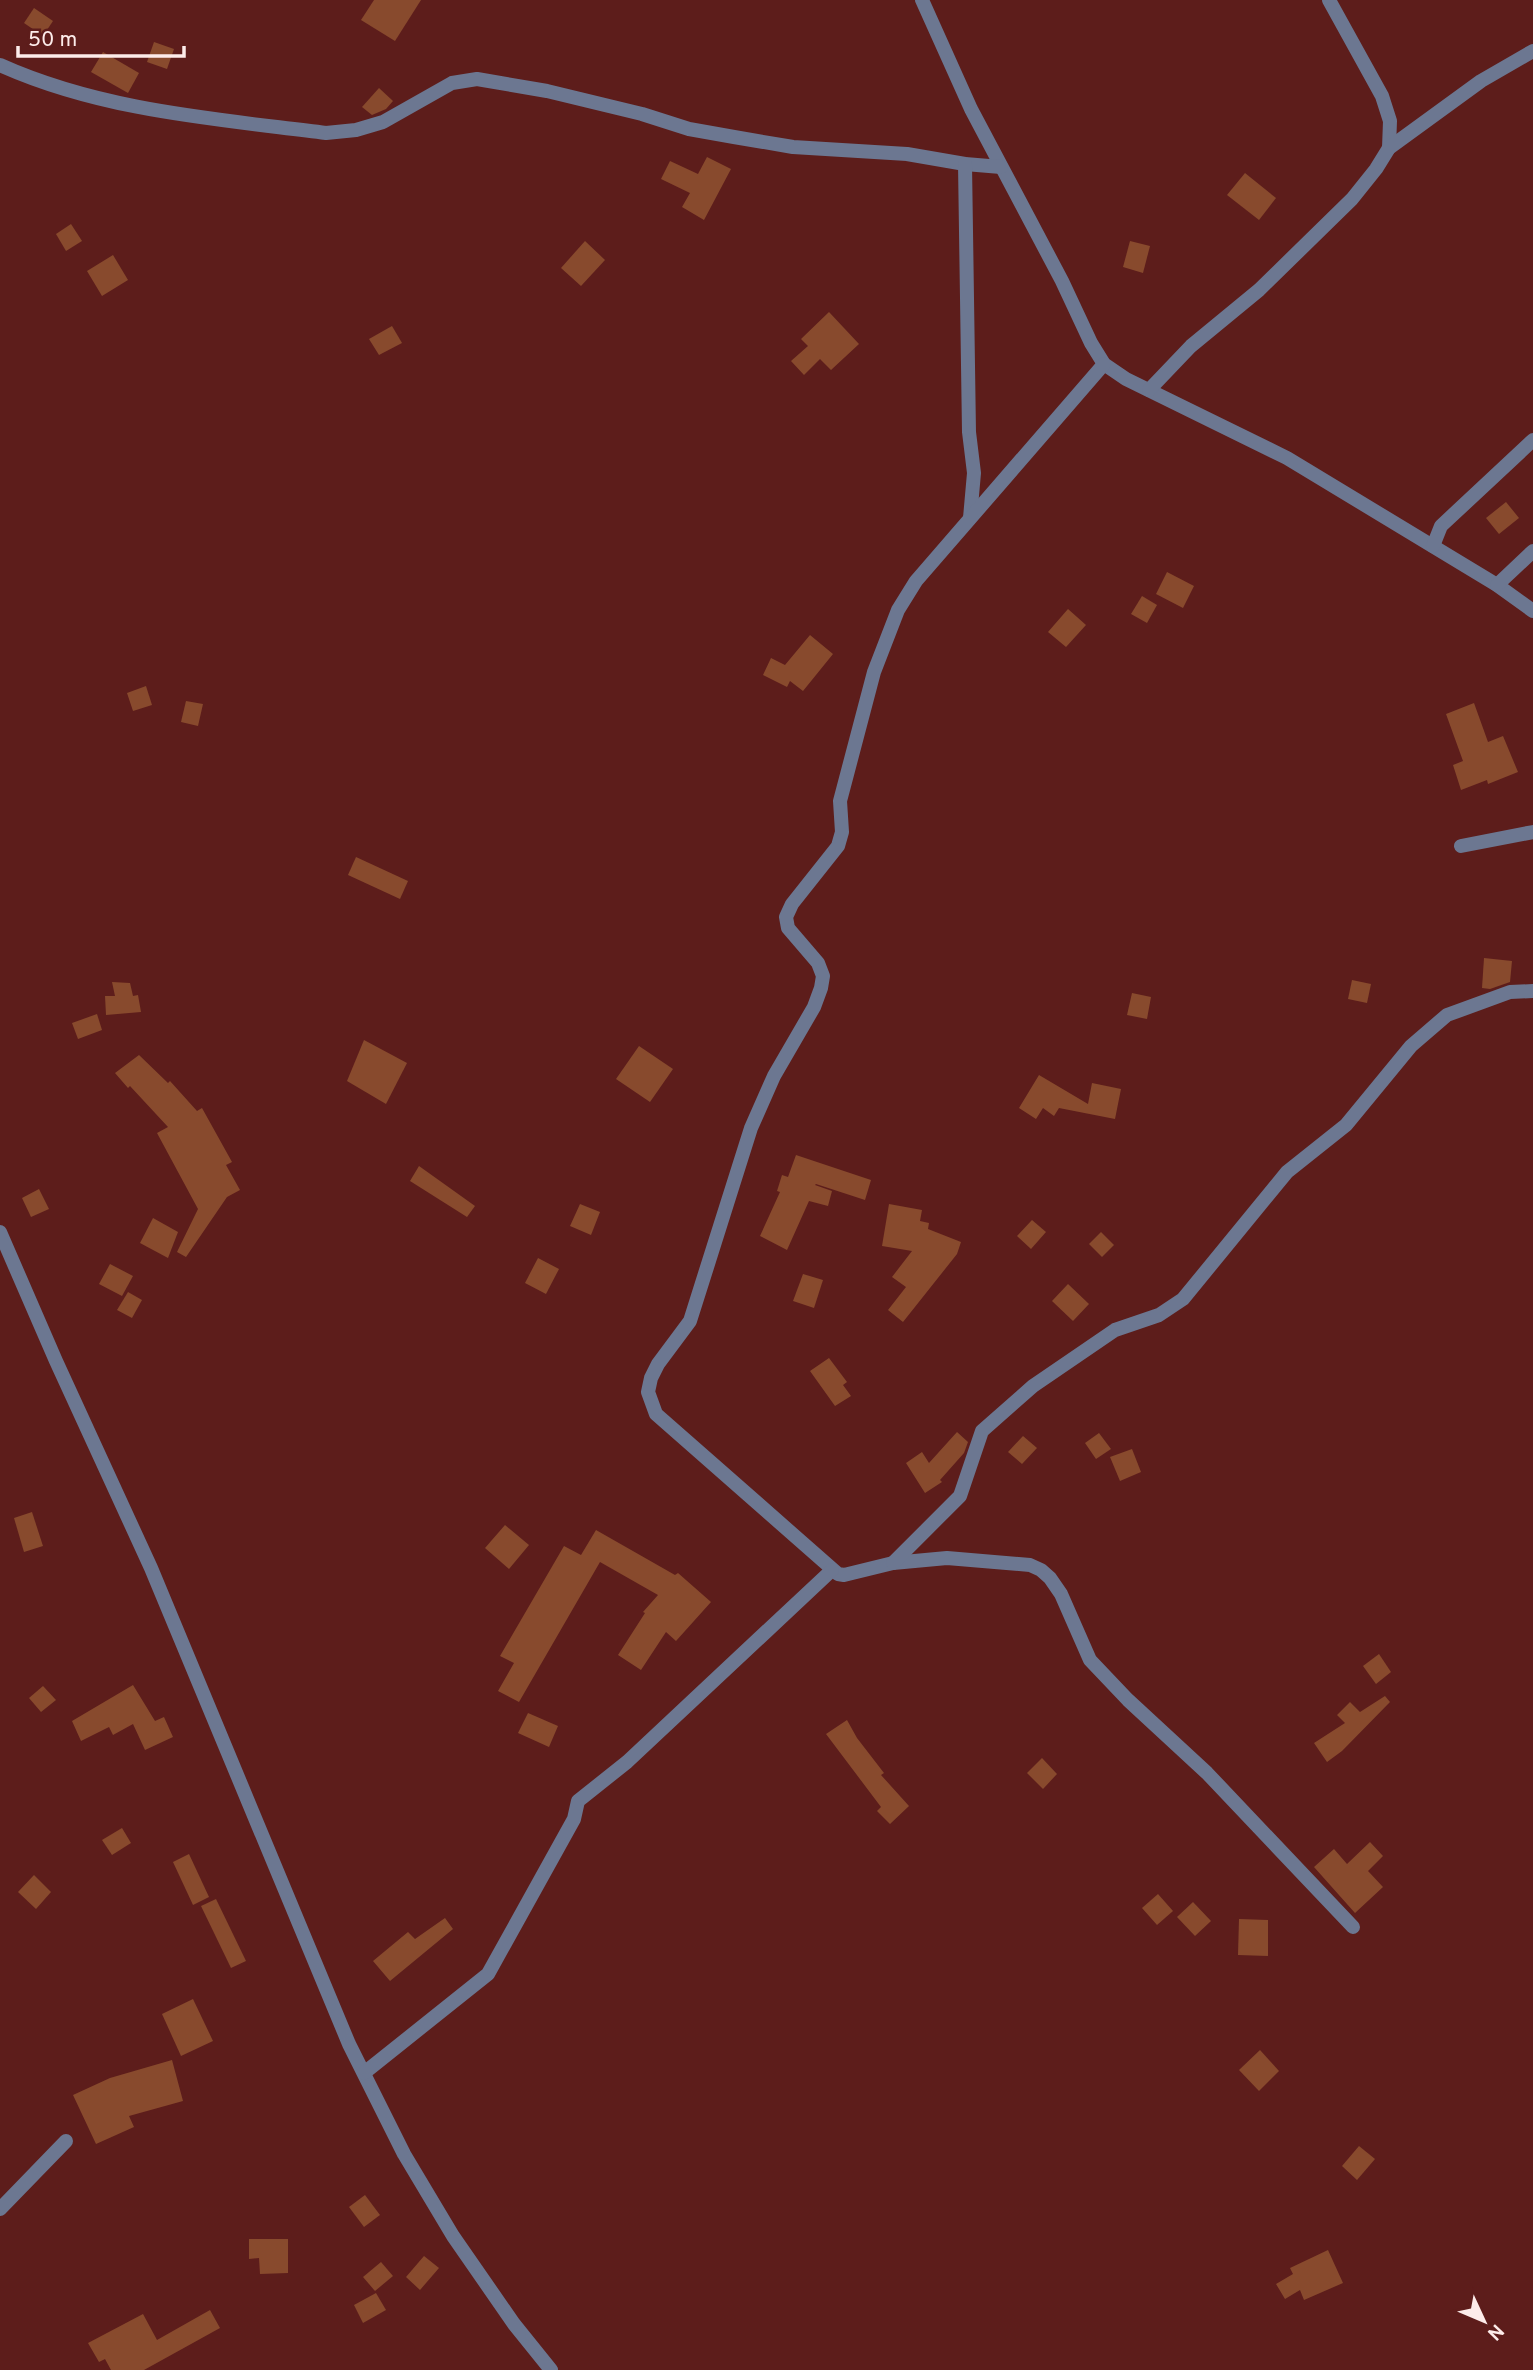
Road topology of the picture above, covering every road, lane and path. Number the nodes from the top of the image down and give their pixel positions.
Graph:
1 (922, 0) edge
2 (1329, 0) edge
3 (1533, 51) edge
4 (0, 65) edge
5 (1389, 148) junction
6 (965, 164) junction
7 (1001, 167) junction
8 (1104, 364) junction
9 (1149, 390) junction
10 (1533, 440) edge
11 (971, 518) junction
12 (1433, 546) junction
13 (1533, 551) edge
14 (1497, 585) junction
15 (1533, 611) edge
16 (1533, 832) edge
17 (1461, 846) dead end
18 (1533, 991) edge
19 (0, 1232) edge
20 (893, 1563) junction
21 (832, 1570) junction
22 (1353, 1927) dead end
23 (364, 2073) junction
24 (66, 2141) dead end
25 (0, 2209) edge
26 (551, 2370) edge

1 - 7 street
2 - 5 street
3 - 5 street
4 - 6 street
5 - 9 street
6 - 7 street
6 - 11 street
7 - 8 street
8 - 9 street
8 - 11 street
9 - 12 street
10 - 12 street
11 - 21 street
12 - 14 street
13 - 14 street
14 - 15 street
16 - 17 street
18 - 20 street
19 - 23 street
20 - 21 street
20 - 22 street
21 - 23 street
23 - 26 street
24 - 25 street

